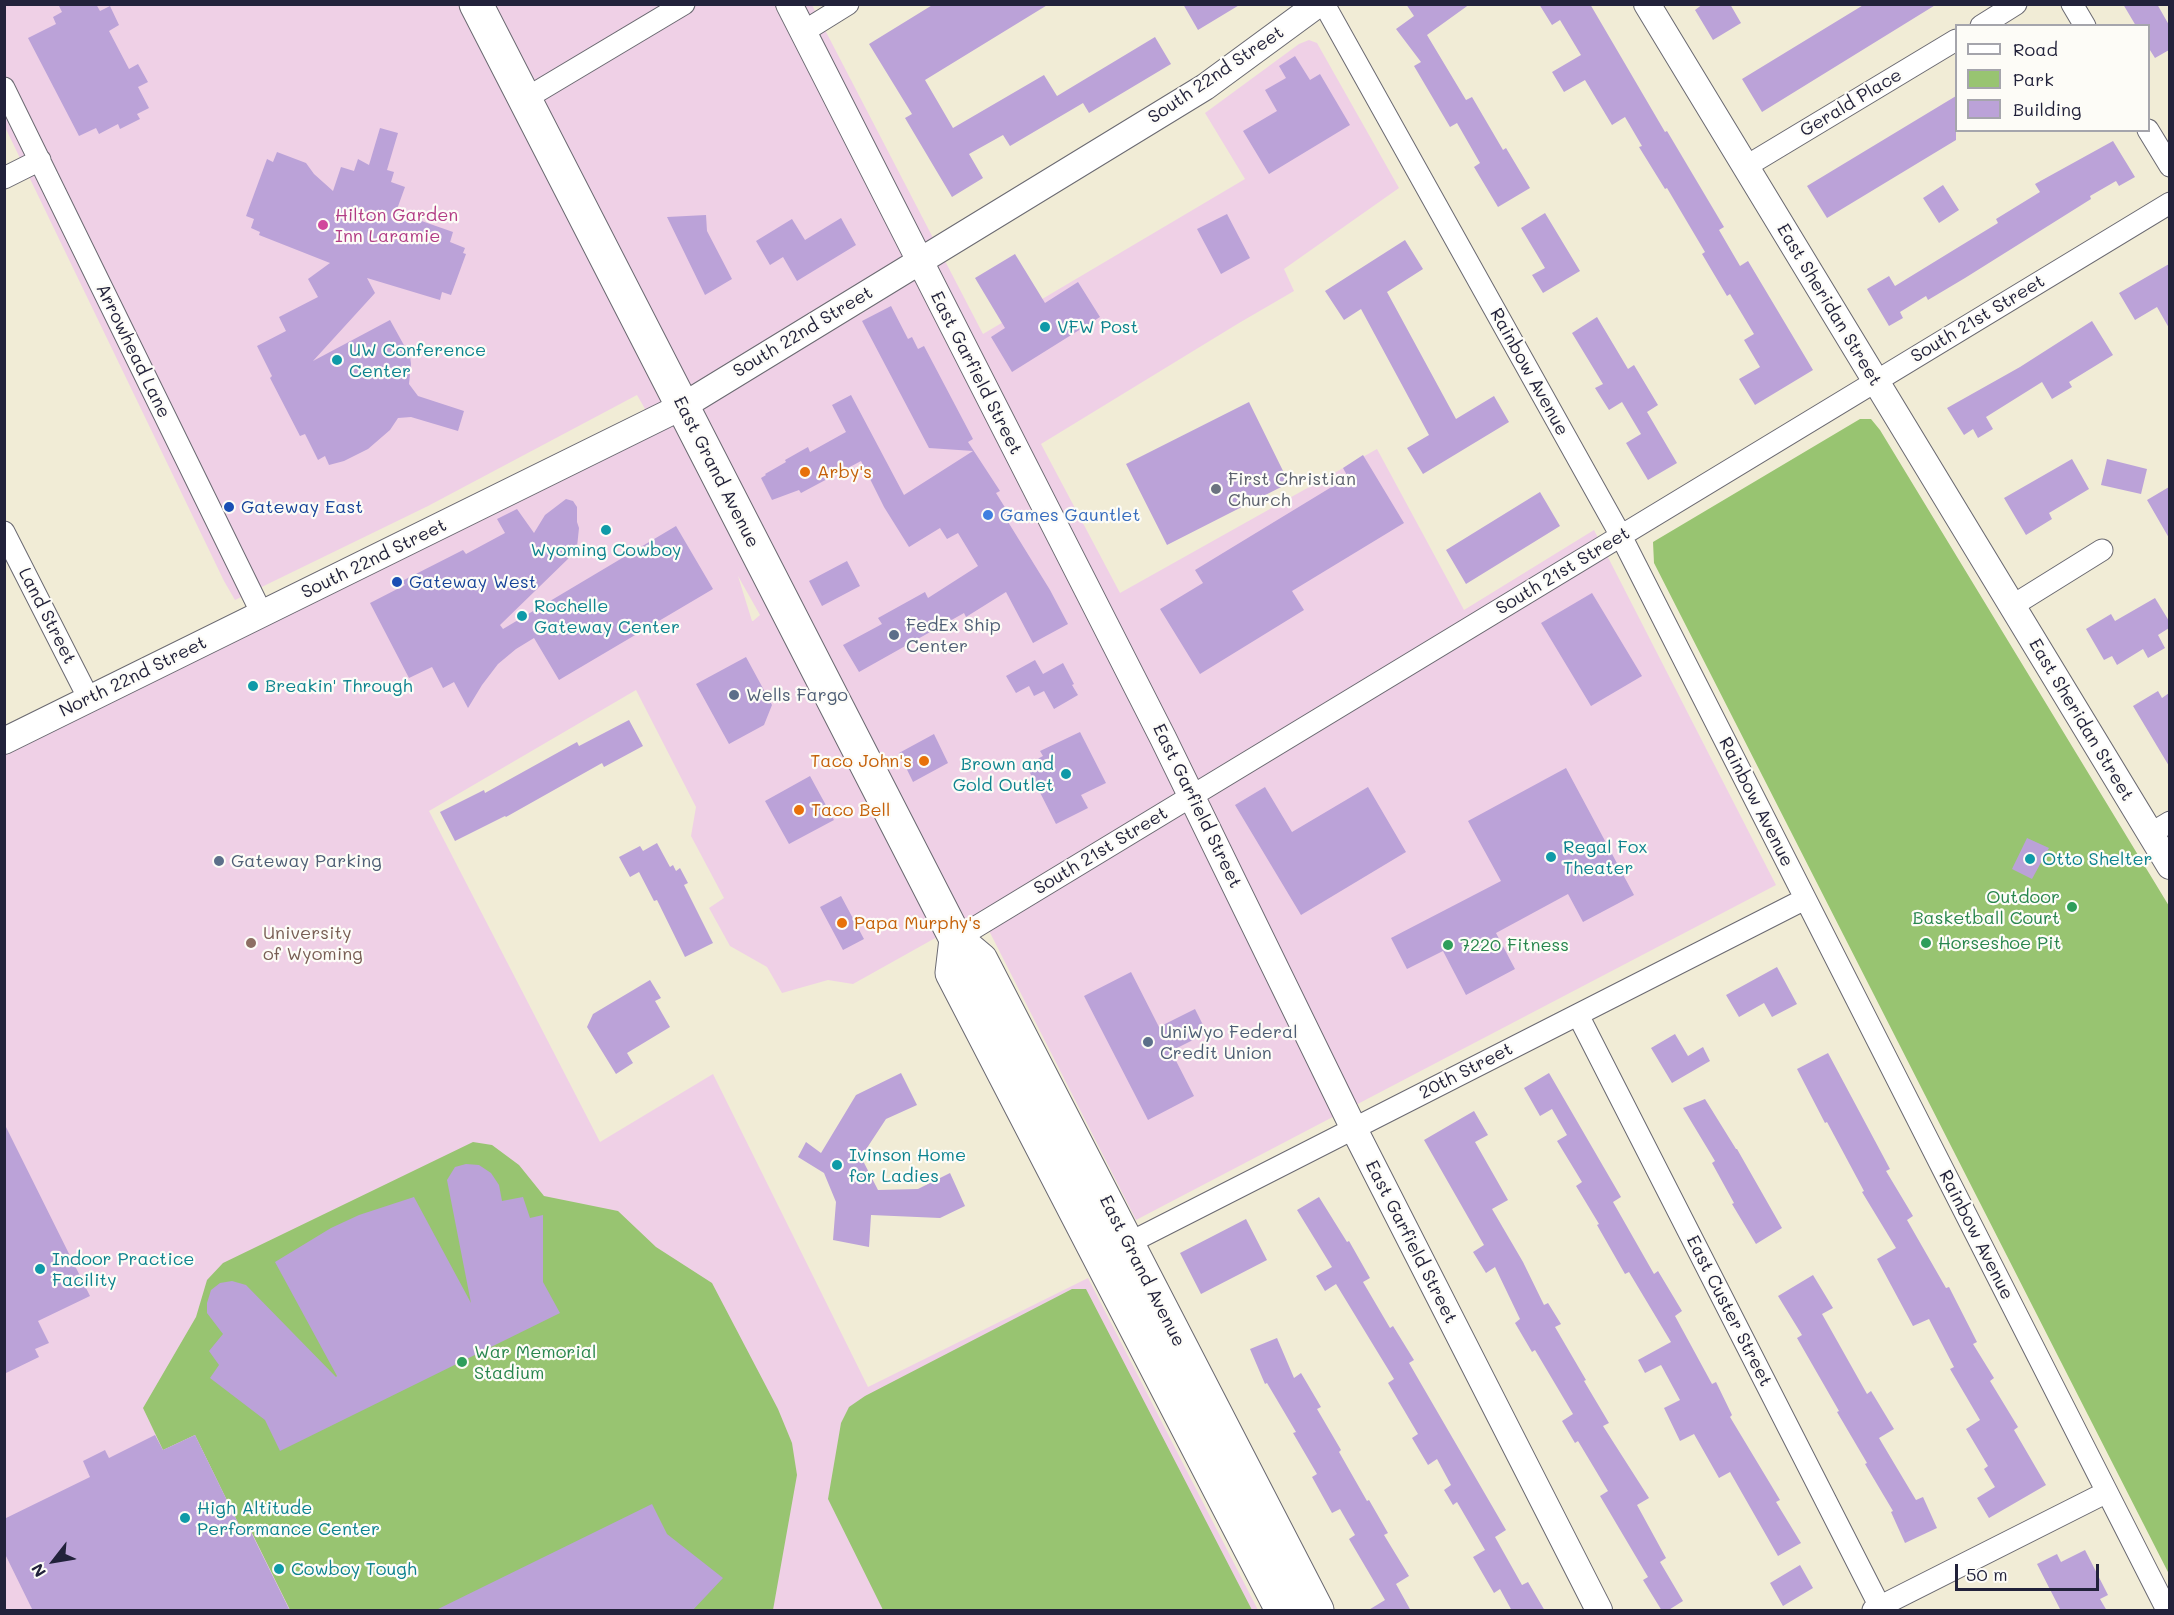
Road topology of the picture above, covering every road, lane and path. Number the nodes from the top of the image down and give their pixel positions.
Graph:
1 (476, 4) edge
2 (684, 4) edge
3 (789, 4) edge
4 (848, 4) edge
5 (1318, 4) edge
6 (1324, 4) edge
7 (1647, 4) edge
8 (2016, 4) edge
9 (2072, 4) edge
10 (1984, 24) edge
11 (2084, 24) edge
12 (803, 32) junction
13 (1955, 41) edge
14 (4, 88) edge
15 (525, 99) junction
16 (2149, 132) edge
17 (40, 160) junction
18 (2169, 166) edge
19 (1745, 167) junction
20 (4, 178) edge
21 (2169, 203) edge
22 (920, 261) junction
23 (1875, 381) junction
24 (683, 406) junction
25 (4, 532) edge
26 (1621, 536) junction
27 (2102, 550) dead end
28 (2012, 606) junction
29 (262, 614) junction
30 (89, 699) junction
31 (4, 741) edge
32 (1192, 796) junction
33 (2160, 828) edge
34 (2169, 866) edge
35 (1805, 899) junction
36 (956, 939) junction
37 (1578, 1015) junction
38 (1353, 1129) junction
39 (1127, 1244) junction
40 (2107, 1492) junction
41 (1876, 1609) edge
42 (1282, 1611) edge
43 (1317, 1611) edge
44 (1599, 1611) edge
45 (2167, 1611) edge

1 - 15 main road, East Grand Avenue
2 - 15 street
3 - 12 street, East Garfield Street
4 - 12 street
5 - 22 street, South 22nd Street
6 - 26 street, Rainbow Avenue
7 - 19 street, East Sheridan Street
8 - 10 street
9 - 11 street
12 - 22 street, East Garfield Street
13 - 19 street, Gerald Place
14 - 17 street, Arrowhead Lane
15 - 24 main road, East Grand Avenue
16 - 18 street
17 - 20 street
17 - 29 street, Arrowhead Lane
19 - 23 street, East Sheridan Street
21 - 23 street, South 21st Street
22 - 24 street, South 22nd Street
22 - 32 street, East Garfield Street
23 - 26 street, South 21st Street
23 - 28 street, East Sheridan Street
24 - 29 street, South 22nd Street
24 - 36 main road, East Grand Avenue
25 - 30 street, Land Street
26 - 32 street, South 21st Street
26 - 35 street, Rainbow Avenue
27 - 28 street
28 - 33 street, East Sheridan Street
29 - 30 street, North 22nd Street
30 - 31 street, North 22nd Street
32 - 36 street, South 21st Street
32 - 38 street, East Garfield Street
33 - 34 street, East Sheridan Street
35 - 37 street, 20th Street
35 - 40 street, Rainbow Avenue
36 - 39 main road, East Grand Avenue
36 - 42 main road, East Grand Avenue
37 - 38 street, 20th Street
37 - 41 street, East Custer Street
38 - 39 street, 20th Street
38 - 44 street, East Garfield Street
39 - 43 main road, East Grand Avenue
40 - 41 street
40 - 45 street, Rainbow Avenue

